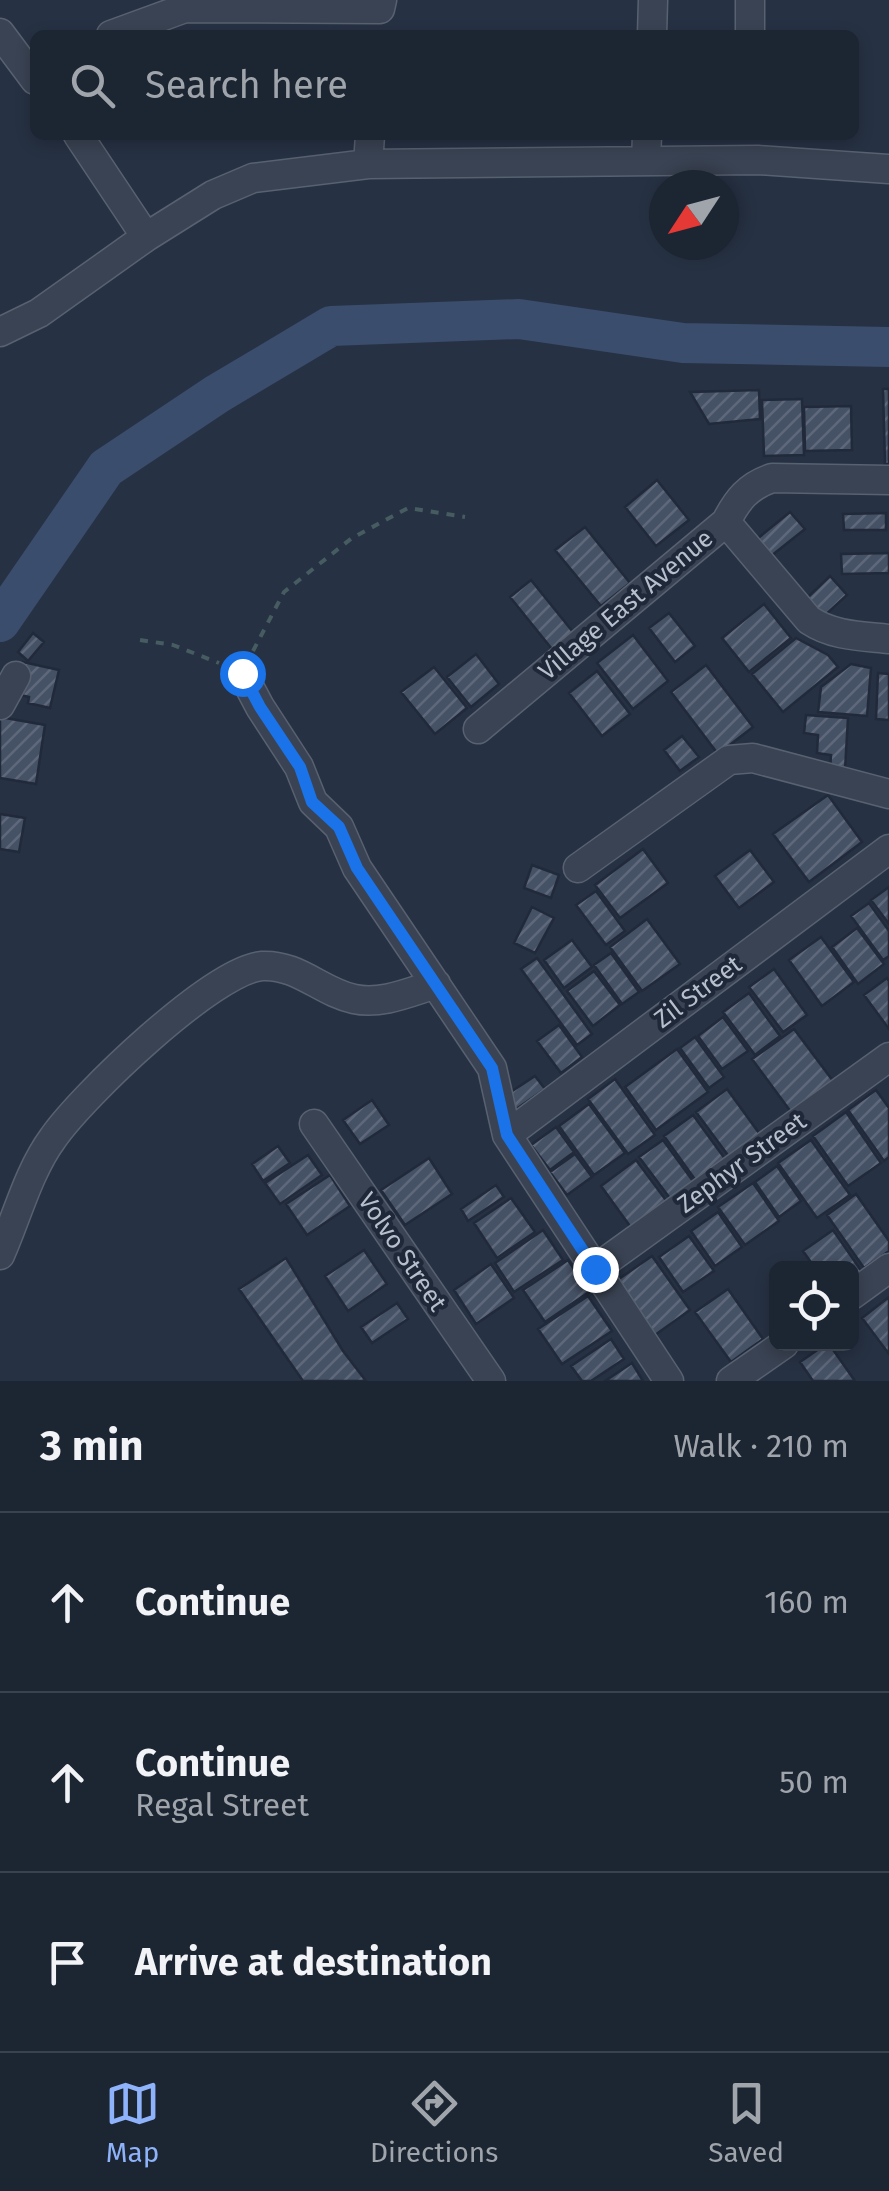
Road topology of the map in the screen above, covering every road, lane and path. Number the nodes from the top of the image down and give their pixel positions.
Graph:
1 (654, 0) edge
2 (750, 0) edge
3 (380, 15) edge
4 (125, 30) edge
5 (652, 30) edge
6 (750, 30) edge
7 (0, 34) edge
8 (30, 70) edge
9 (81, 140) edge
10 (370, 140) edge
11 (748, 147) edge
12 (646, 148) edge
13 (368, 164) junction
14 (889, 169) edge
15 (146, 238) junction
16 (0, 332) edge
17 (889, 480) edge
18 (465, 517) dead end
19 (726, 522) junction
20 (889, 639) edge
21 (140, 640) dead end
22 (242, 673) junction
23 (16, 676) dead end
24 (0, 705) edge
25 (478, 729) dead end
26 (889, 794) edge
27 (889, 848) edge
28 (578, 868) dead end
29 (436, 984) junction
30 (889, 1057) edge
31 (314, 1124) dead end
32 (507, 1135) junction
33 (0, 1256) edge
34 (889, 1268) edge
35 (595, 1269) junction
36 (859, 1290) edge
37 (774, 1351) edge
38 (490, 1381) edge
39 (669, 1381) edge
40 (732, 1381) edge

1 - 5 street
2 - 6 street
3 - 4 street
7 - 8 street
9 - 15 street
10 - 13 street
11 - 12 street
11 - 14 street
12 - 13 street
13 - 15 street
15 - 16 street
17 - 19 street, Village East Avenue
18 - 22 path
19 - 20 street
19 - 25 street, Village East Avenue
21 - 22 path
22 - 29 street
23 - 24 street
26 - 28 street
27 - 32 street, Zil Street
29 - 32 street
29 - 33 street
30 - 35 street, Zephyr Street
31 - 38 street, Volvo Street
32 - 35 street
34 - 36 street
35 - 39 street
37 - 40 street

